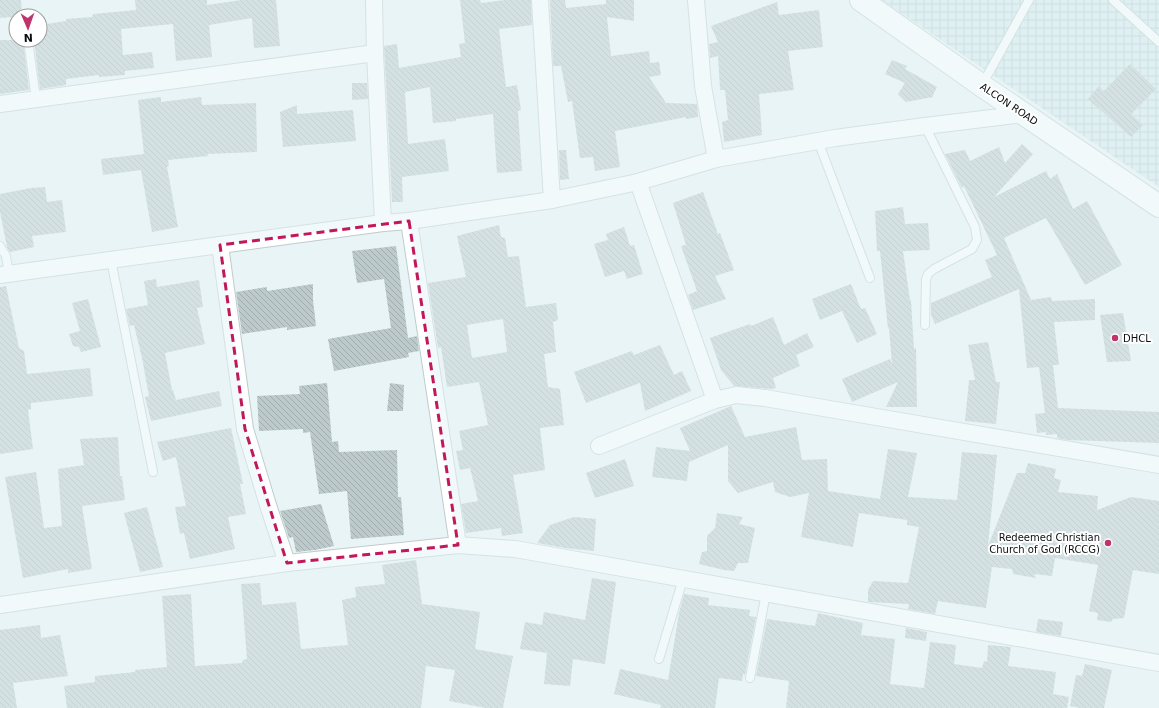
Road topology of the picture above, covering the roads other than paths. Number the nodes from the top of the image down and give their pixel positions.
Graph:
1 (374, 0) edge
2 (540, 0) edge
3 (696, 0) edge
4 (860, 0) edge
5 (1029, 0) edge
6 (1113, 0) edge
7 (1159, 42) edge
8 (29, 48) edge
9 (375, 53) junction
10 (981, 85) junction
11 (36, 99) junction
12 (0, 104) edge
13 (1024, 114) junction
14 (925, 126) junction
15 (818, 141) junction
16 (716, 159) junction
17 (638, 182) junction
18 (552, 200) junction
19 (1159, 206) edge
20 (409, 221) junction
21 (383, 224) junction
22 (220, 245) junction
23 (0, 246) edge
24 (111, 260) junction
25 (4, 275) edge
26 (870, 278) dead end
27 (925, 325) dead end
28 (715, 400) junction
29 (599, 446) dead end
30 (1159, 465) edge
31 (153, 472) dead end
32 (458, 545) junction
33 (287, 563) junction
34 (683, 578) junction
35 (766, 593) junction
36 (0, 605) edge
37 (659, 659) dead end
38 (1159, 663) edge
39 (750, 678) dead end

1 - 9 street
2 - 18 street
3 - 16 street
4 - 10 main road, ALCON ROAD
5 - 10 lane
6 - 7 lane
8 - 11 lane
9 - 11 street
9 - 21 street
10 - 13 main road, ALCON ROAD
11 - 12 street
13 - 14 street
13 - 19 main road, ALCON ROAD
14 - 15 street
14 - 27 lane
15 - 16 street
15 - 26 lane
16 - 17 street
17 - 18 street
17 - 28 street
18 - 20 street
20 - 21 street
20 - 32 street
21 - 22 street
22 - 24 street
22 - 33 street
23 - 25 lane
24 - 25 street
24 - 31 lane
28 - 29 street
28 - 30 street
32 - 33 street
32 - 34 street
33 - 36 street
34 - 35 street
34 - 37 lane
35 - 38 street
35 - 39 lane

